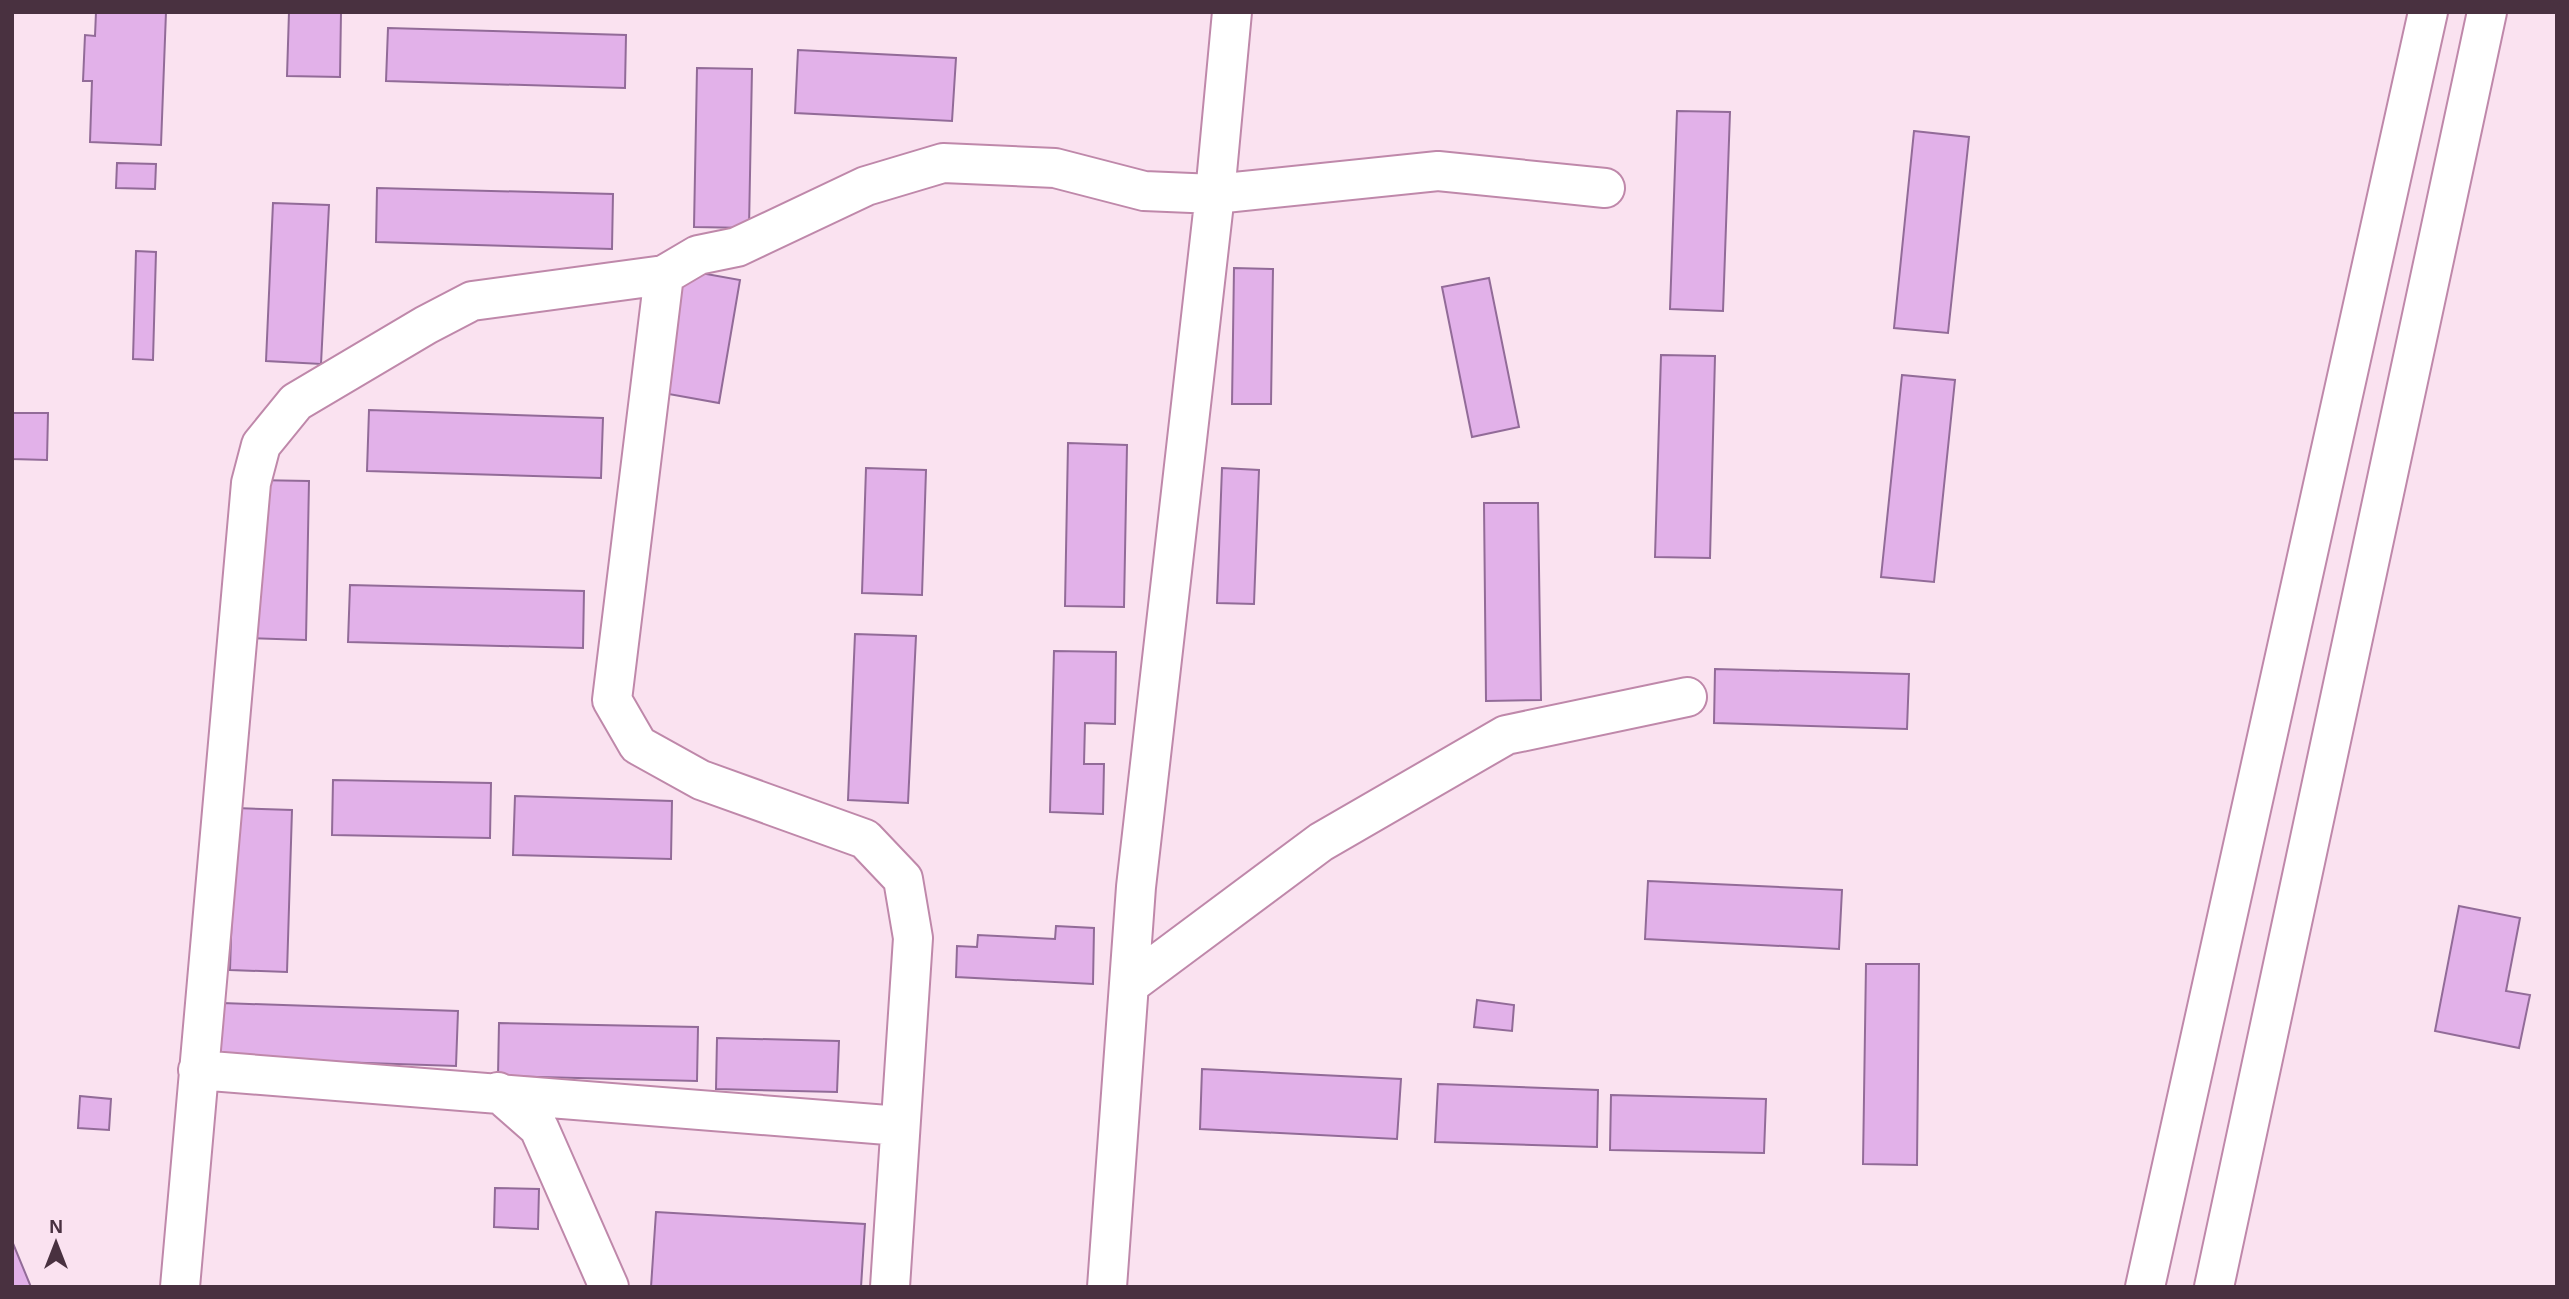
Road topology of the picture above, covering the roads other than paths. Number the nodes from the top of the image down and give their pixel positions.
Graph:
1 (1232, 12) edge
2 (2428, 12) edge
3 (2487, 12) edge
4 (1605, 188) dead end
5 (1215, 194) junction
6 (664, 275) junction
7 (1687, 697) dead end
8 (1129, 985) junction
9 (198, 1070) junction
10 (498, 1092) junction
11 (900, 1126) junction
12 (180, 1287) edge
13 (609, 1287) edge
14 (890, 1287) edge
15 (1107, 1287) edge
16 (2145, 1287) edge
17 (2214, 1287) edge

1 - 5 street
2 - 16 street
3 - 17 street
4 - 5 street
5 - 6 street
5 - 8 street
6 - 9 street
6 - 11 street
7 - 8 street
8 - 15 street
9 - 10 street
9 - 12 street
10 - 11 street
10 - 13 street
11 - 14 street

